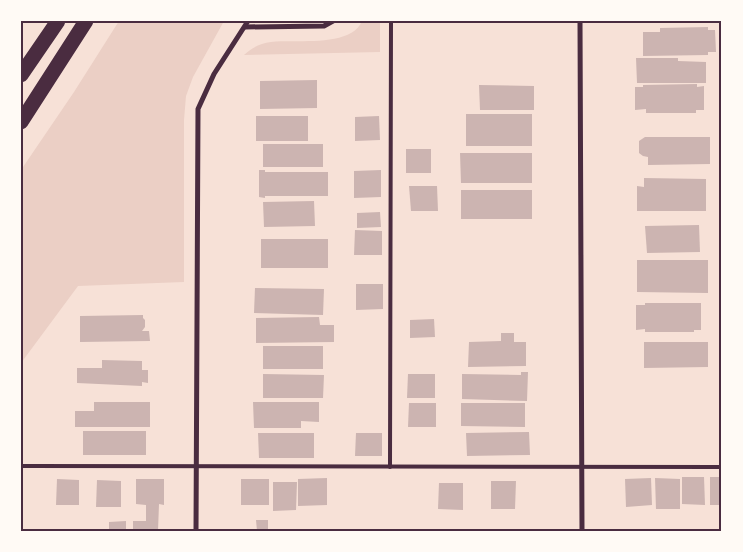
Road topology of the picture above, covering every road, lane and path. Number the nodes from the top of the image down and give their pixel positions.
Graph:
1 (58, 21) edge
2 (86, 21) edge
3 (248, 21) edge
4 (333, 21) edge
5 (391, 21) edge
6 (580, 21) edge
7 (245, 27) junction
8 (21, 75) edge
9 (21, 122) edge
10 (21, 466) edge
11 (196, 466) junction
12 (390, 466) junction
13 (582, 467) junction
14 (722, 467) edge
15 (196, 531) edge
16 (582, 531) edge

1 - 8 highway
2 - 9 highway
3 - 7 street
4 - 7 street
5 - 12 lane
6 - 13 street
7 - 11 street
10 - 11 lane
11 - 12 lane
11 - 15 street
12 - 13 lane
13 - 14 lane
13 - 16 street

